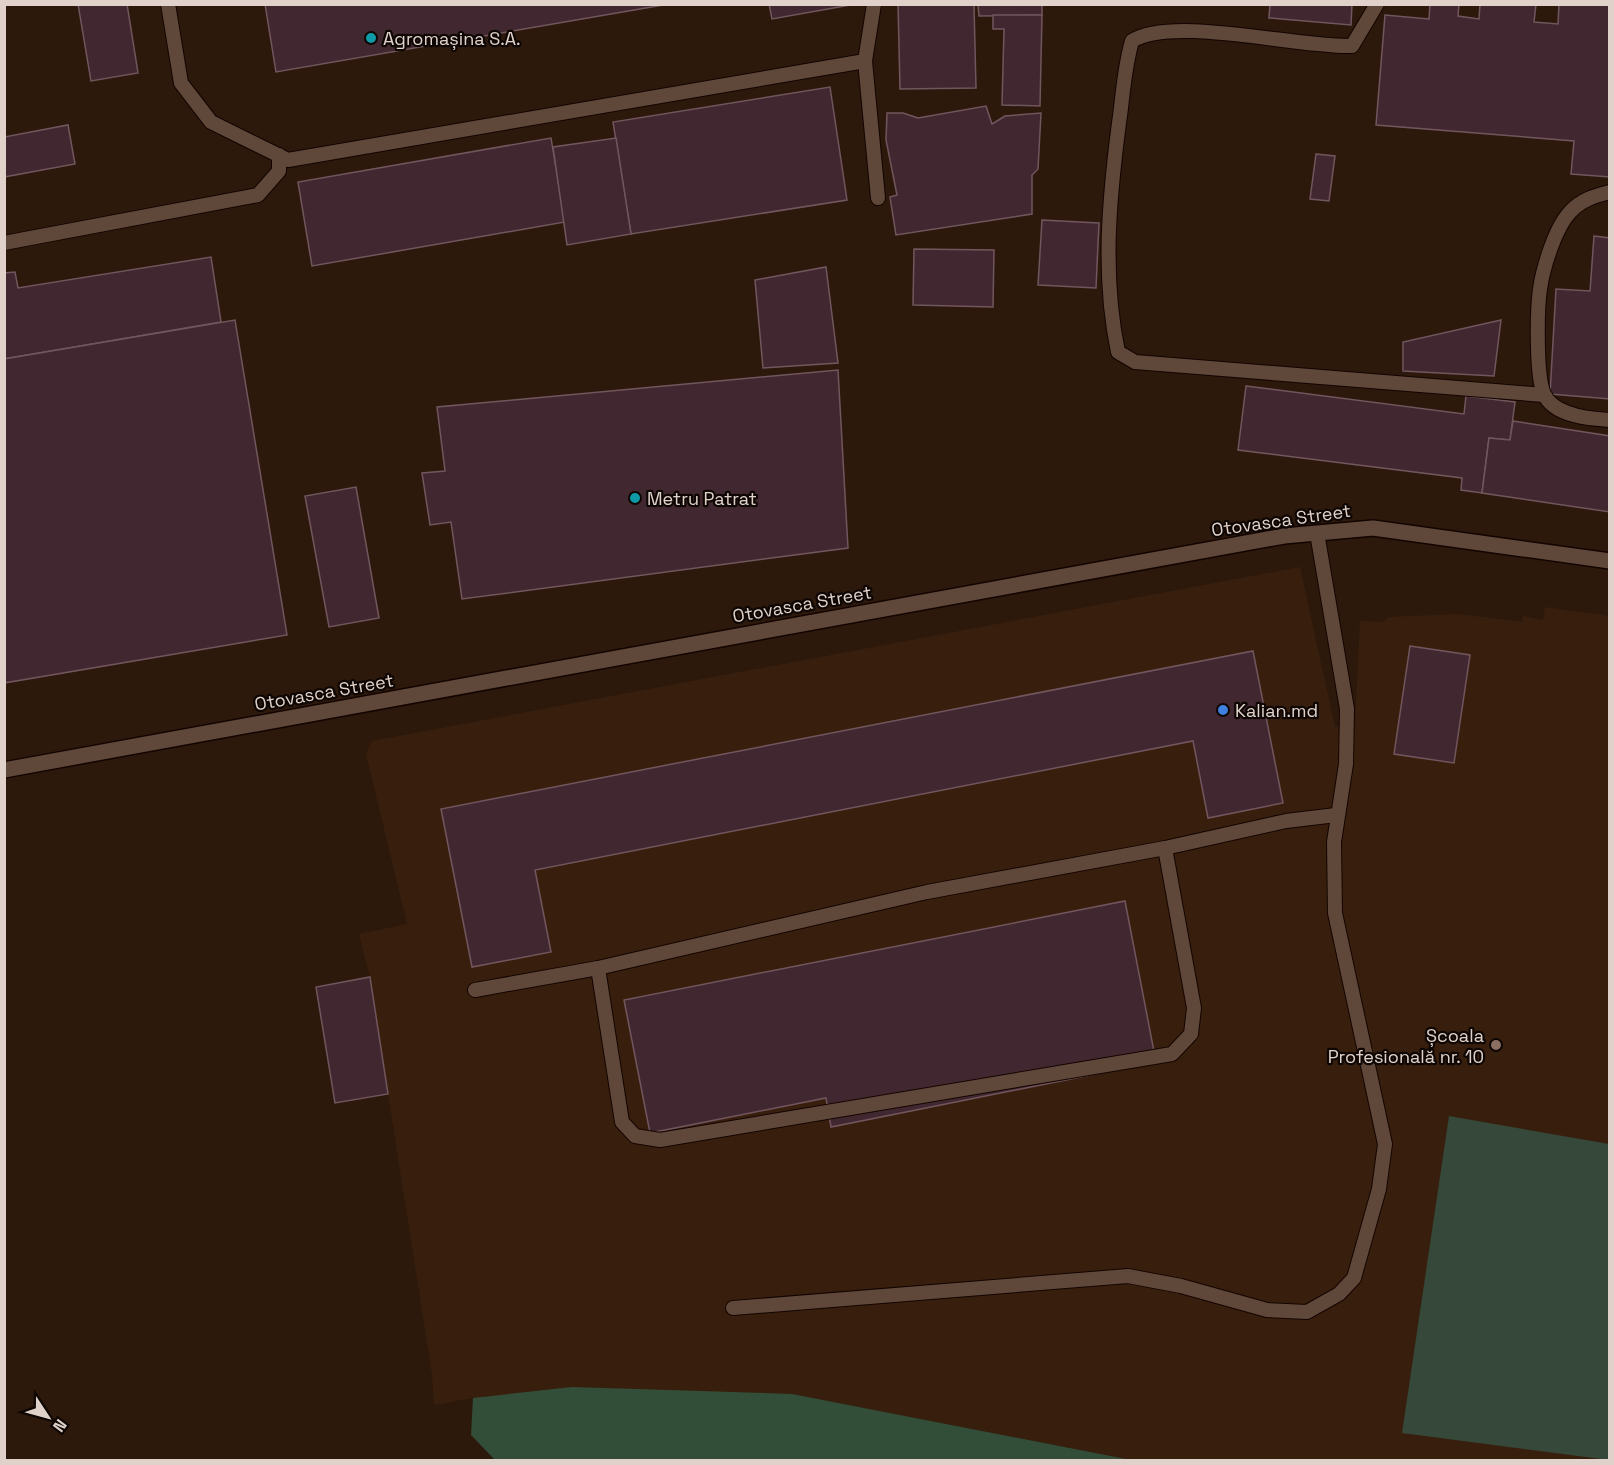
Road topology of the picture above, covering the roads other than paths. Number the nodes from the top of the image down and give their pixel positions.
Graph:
1 (168, 4) edge
2 (874, 4) edge
3 (1377, 4) edge
4 (865, 62) junction
5 (279, 155) junction
6 (1610, 192) edge
7 (878, 198) dead end
8 (4, 243) edge
9 (1544, 395) junction
10 (1610, 420) edge
11 (1317, 533) junction
12 (1610, 561) edge
13 (4, 770) edge
14 (1336, 815) junction
15 (1165, 848) junction
16 (598, 968) junction
17 (474, 990) dead end
18 (733, 1308) dead end

1 - 5 lane
2 - 4 lane
3 - 9 lane
4 - 5 lane
4 - 7 lane
5 - 8 lane
6 - 9 lane
9 - 10 lane
11 - 12 street, Otovasca Street
11 - 13 street, Otovasca Street
11 - 14 lane
14 - 15 lane
14 - 18 lane
15 - 16 lane
15 - 16 lane
16 - 17 lane

